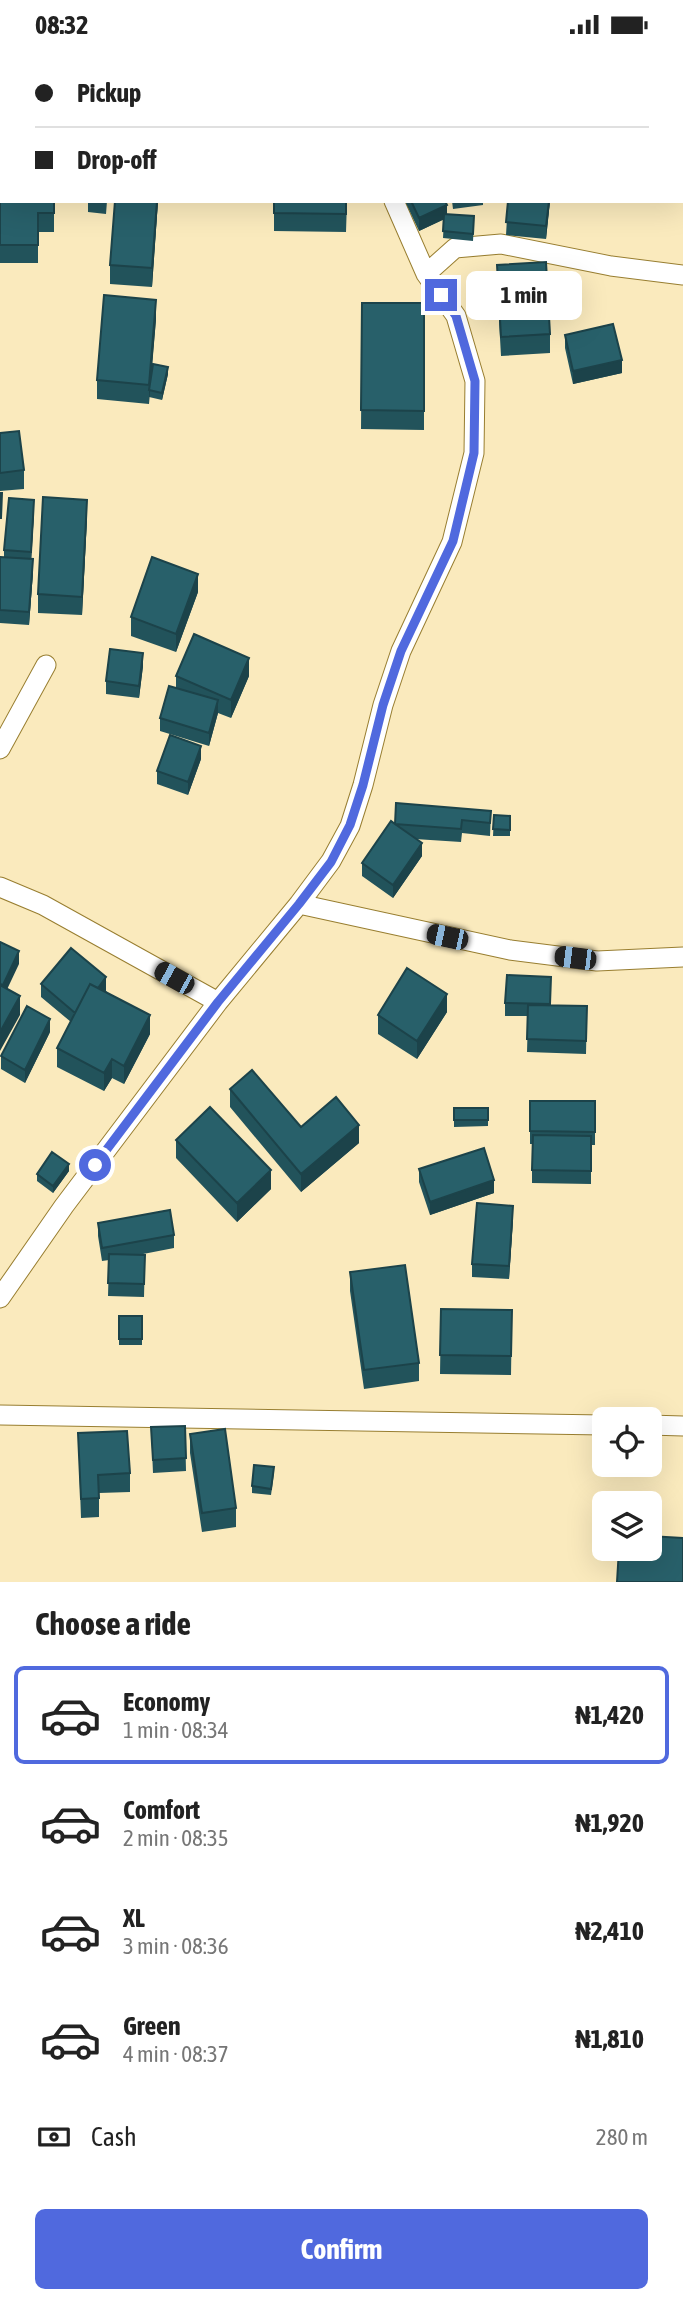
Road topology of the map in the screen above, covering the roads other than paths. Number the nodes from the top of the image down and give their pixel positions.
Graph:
1 (395, 203) edge
2 (426, 274) junction
3 (683, 275) edge
4 (46, 665) dead end
5 (0, 749) edge
6 (0, 887) edge
7 (299, 904) junction
8 (683, 957) edge
9 (218, 1002) junction
10 (0, 1298) edge
11 (0, 1415) edge
12 (592, 1425) edge
13 (662, 1425) edge
14 (683, 1426) edge

1 - 2 street
2 - 3 street
2 - 7 street
4 - 5 street
6 - 9 street
7 - 8 street
7 - 9 street
9 - 10 street
11 - 12 street
13 - 14 street

